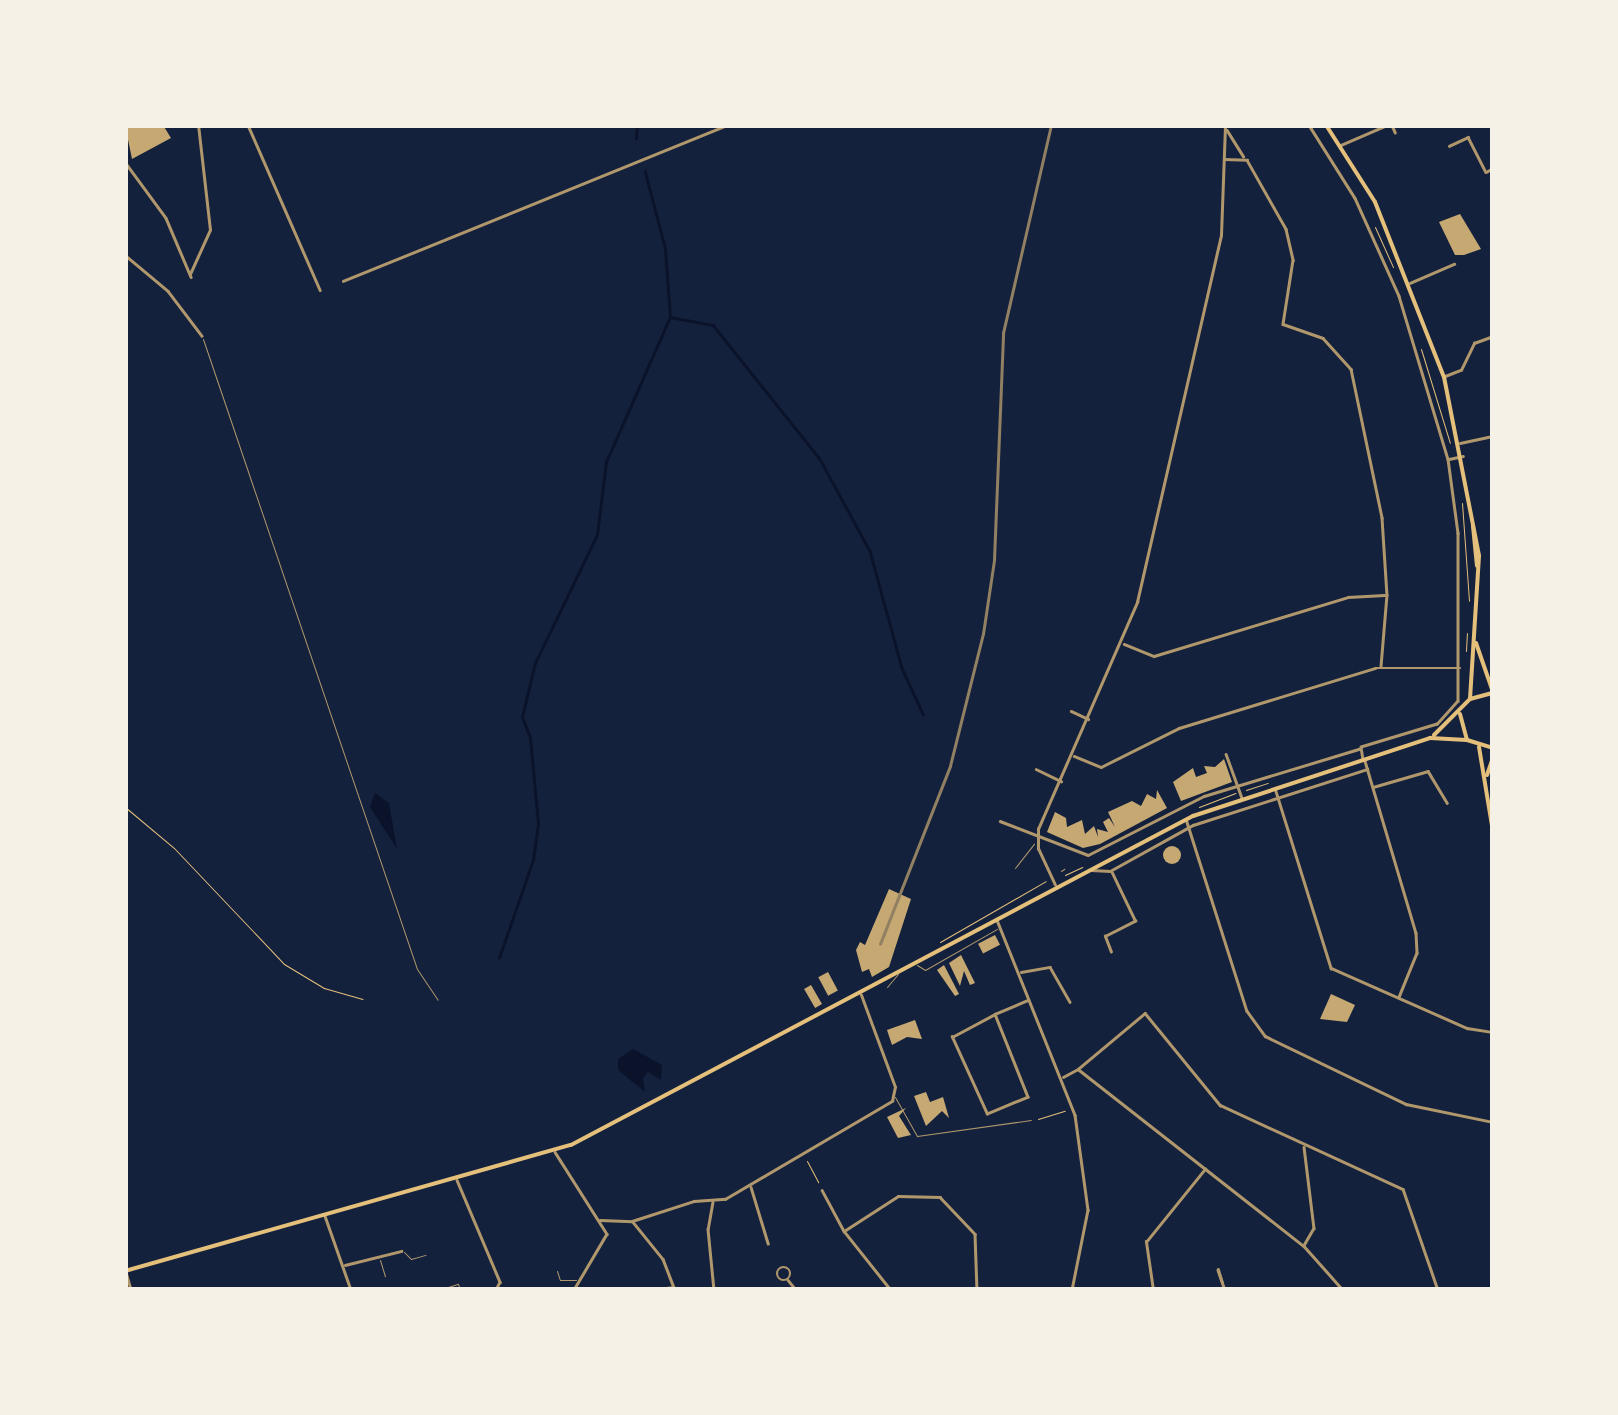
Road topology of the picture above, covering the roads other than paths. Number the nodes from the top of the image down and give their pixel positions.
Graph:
1 (198, 125) edge
2 (248, 125) edge
3 (728, 125) edge
4 (1309, 125) edge
5 (1326, 125) edge
6 (1389, 125) edge
7 (1225, 127) edge
8 (1395, 132) dead end
9 (1340, 145) junction
10 (1449, 146) dead end
11 (1244, 158) junction
12 (1224, 159) junction
13 (125, 162) edge
14 (1493, 168) edge
15 (1369, 190) junction
16 (1356, 198) junction
17 (125, 255) edge
18 (1454, 264) dead end
19 (343, 281) dead end
20 (1408, 284) junction
21 (320, 290) dead end
22 (1411, 292) junction
23 (1399, 296) junction
24 (202, 336) joint
25 (1493, 336) edge
26 (1444, 377) junction
27 (1493, 436) edge
28 (1460, 443) junction
29 (1462, 456) junction
30 (1448, 459) junction
31 (1387, 596) junction
32 (1122, 643) junction
33 (1476, 643) junction
34 (1464, 645) junction
35 (1381, 666) junction
36 (1460, 668) junction
37 (1493, 692) edge
38 (1470, 699) junction
39 (1071, 711) dead end
40 (1460, 714) junction
41 (1089, 720) junction
42 (1430, 738) junction
43 (1467, 740) junction
44 (1479, 747) junction
45 (1493, 748) edge
46 (1360, 749) junction
47 (1226, 754) dead end
48 (1072, 755) junction
49 (1493, 758) edge
50 (1364, 760) junction
51 (1307, 764) junction
52 (1036, 768) dead end
53 (1367, 769) junction
54 (1486, 775) junction
55 (1310, 777) junction
56 (1061, 780) junction
57 (1237, 786) junction
58 (1275, 787) junction
59 (1373, 787) junction
60 (1278, 796) junction
61 (1242, 798) junction
62 (1187, 804) junction
63 (1447, 804) dead end
64 (1192, 816) junction
65 (1186, 820) junction
66 (1000, 821) dead end
67 (1188, 827) junction
68 (1493, 832) edge
69 (1037, 836) junction
70 (1037, 844) junction
71 (1015, 868) dead end
72 (1090, 869) junction
73 (1110, 871) junction
74 (1056, 886) junction
75 (996, 918) junction
76 (1000, 928) junction
77 (1111, 952) dead end
78 (916, 962) junction
79 (899, 971) junction
80 (1019, 973) junction
81 (887, 987) dead end
82 (859, 991) junction
83 (1398, 998) junction
84 (438, 1000) dead end
85 (1030, 1000) junction
86 (1070, 1002) dead end
87 (994, 1014) junction
88 (1493, 1032) edge
89 (1078, 1068) junction
90 (1063, 1077) junction
91 (895, 1098) junction
92 (1031, 1120) road end
93 (1493, 1122) edge
94 (1304, 1146) junction
95 (554, 1151) junction
96 (1206, 1168) junction
97 (457, 1180) junction
98 (751, 1187) junction
99 (822, 1190) road end
100 (713, 1200) junction
101 (325, 1216) junction
102 (600, 1220) junction
103 (632, 1221) junction
104 (844, 1231) junction
105 (768, 1243) dead end
106 (1304, 1246) junction
107 (401, 1251) joint
108 (426, 1255) dead end
109 (380, 1256) junction
110 (344, 1266) junction
111 (125, 1271) edge
112 (556, 1272) dead end
113 (385, 1276) dead end
114 (576, 1280) junction
115 (788, 1280) dead end
116 (1222, 1283) dead end
117 (1339, 1284) junction
118 (642, 1288) edge
119 (674, 1288) edge
120 (131, 1290) edge
121 (351, 1290) edge
122 (439, 1290) edge
123 (460, 1290) edge
124 (496, 1290) edge
125 (574, 1290) edge
126 (652, 1290) edge
127 (714, 1290) edge
128 (796, 1290) edge
129 (890, 1290) edge
130 (977, 1290) edge
131 (1072, 1290) edge
132 (1153, 1290) edge
133 (1225, 1290) edge
134 (1331, 1290) edge
135 (1343, 1290) edge
136 (1438, 1290) edge

1 - 13 street
2 - 21 street
3 - 19 street
4 - 16 street
5 - 9 main road
6 - 8 street
6 - 9 street
7 - 11 street
7 - 12 street
9 - 15 main road
10 - 14 street
11 - 12 street
11 - 31 street
12 - 32 street
15 - 16 street
15 - 20 main road
16 - 23 street
17 - 24 street
18 - 20 street
20 - 22 main road
22 - 23 street
22 - 26 main road
23 - 30 street
24 - 84 lane
25 - 26 street
26 - 28 main road
27 - 28 street
28 - 29 main road
29 - 30 street
29 - 33 main road
30 - 34 street
31 - 32 street
31 - 35 street
32 - 41 street
33 - 34 street
33 - 37 main road
33 - 38 main road
34 - 36 street
35 - 36 street
35 - 48 street
36 - 46 street
37 - 38 main road
38 - 40 main road
39 - 41 street
40 - 42 main road
40 - 43 main road
41 - 48 street
42 - 43 main road
42 - 50 main road
43 - 44 main road
44 - 45 main road
44 - 54 main road
46 - 50 street
46 - 51 street
47 - 57 street
48 - 56 street
49 - 54 main road
50 - 53 street
50 - 55 main road
51 - 55 street
51 - 57 street
52 - 56 street
53 - 59 street
53 - 60 street
54 - 68 main road
55 - 58 main road
56 - 69 street
57 - 61 street
57 - 62 street
58 - 60 street
58 - 61 main road
59 - 63 street
59 - 83 street
60 - 67 street
60 - 83 street
61 - 64 main road
62 - 64 street
62 - 69 street
64 - 65 main road
65 - 67 street
65 - 72 main road
66 - 69 street
67 - 73 street
67 - 93 street
69 - 70 street
70 - 71 lane
70 - 74 street
72 - 73 street
72 - 74 main road
73 - 77 street
74 - 75 main road
75 - 76 street
75 - 78 main road
76 - 78 lane
76 - 80 street
78 - 79 main road
79 - 81 lane
79 - 82 main road
80 - 85 street
80 - 86 street
82 - 91 street
82 - 95 main road
83 - 88 street
85 - 87 street
85 - 90 street
87 - 87 street
89 - 90 street
89 - 94 street
89 - 96 street
90 - 131 street
91 - 92 lane
91 - 98 street
94 - 106 street
94 - 136 street
95 - 97 main road
95 - 102 street
96 - 106 street
96 - 132 street
97 - 101 main road
97 - 124 street
98 - 100 street
98 - 105 street
99 - 104 street
100 - 103 street
100 - 127 street
101 - 110 street
101 - 111 main road
102 - 103 street
102 - 114 street
103 - 119 street
104 - 129 street
104 - 130 street
106 - 117 street
107 - 108 lane
107 - 109 street
109 - 110 street
109 - 113 lane
110 - 121 street
111 - 120 street
112 - 114 lane
114 - 125 street
115 - 128 street
116 - 133 street
117 - 134 street
117 - 135 street
118 - 126 street
119 - 126 street
122 - 123 lane

